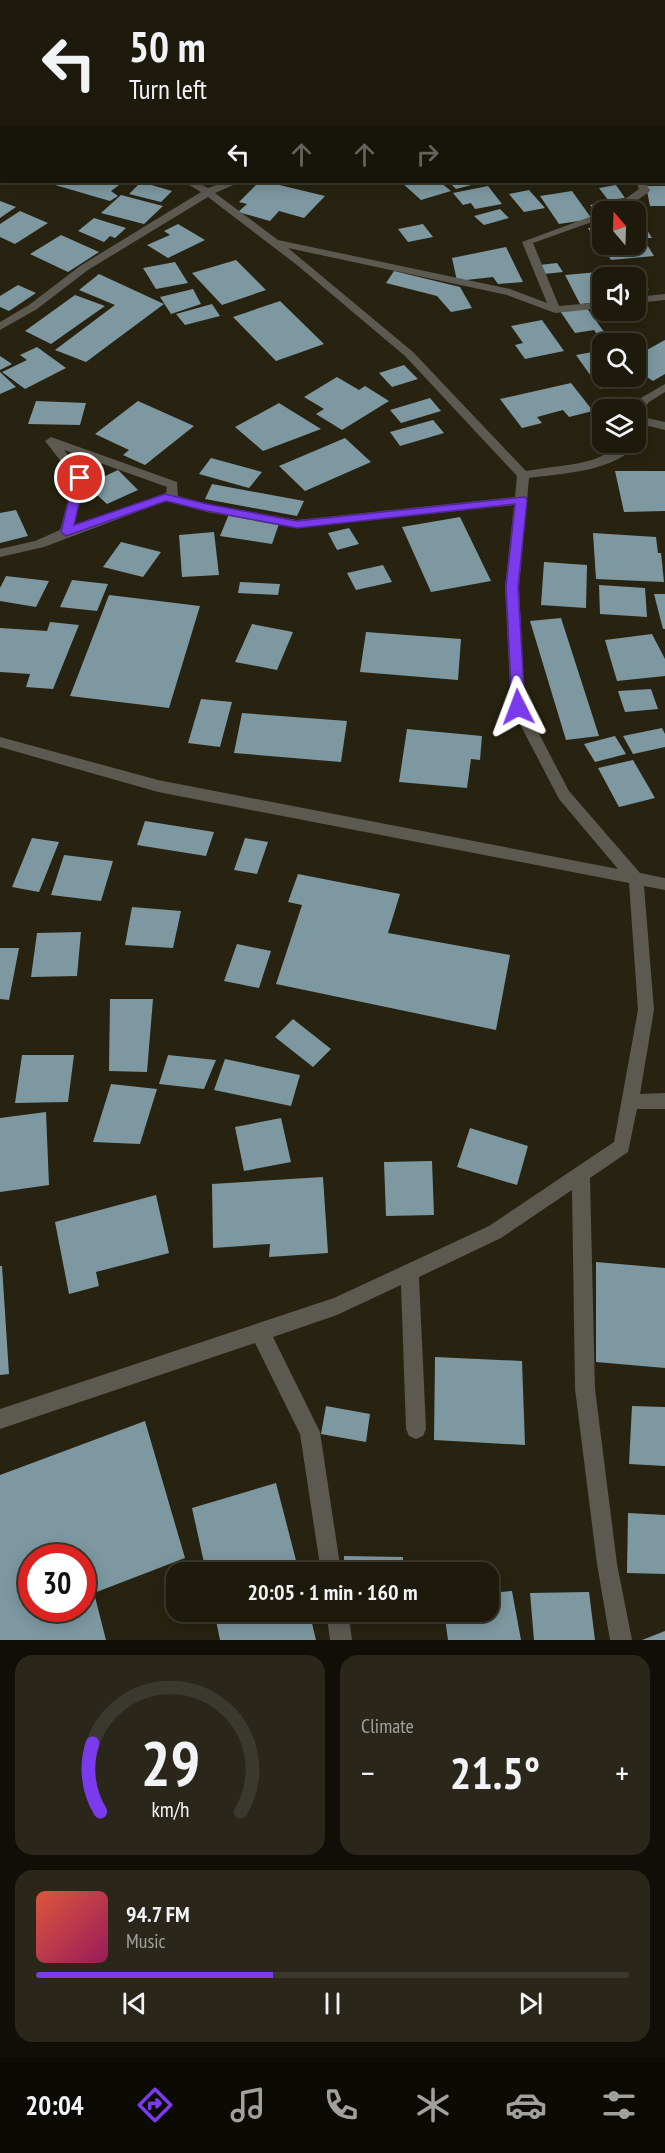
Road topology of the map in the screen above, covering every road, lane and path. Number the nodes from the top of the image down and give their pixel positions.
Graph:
1 (191, 183) edge
2 (230, 183) edge
3 (640, 183) edge
4 (208, 192) junction
5 (628, 201) edge
6 (592, 219) edge
7 (273, 242) junction
8 (665, 297) edge
9 (646, 299) edge
10 (592, 305) edge
11 (555, 310) junction
12 (0, 327) edge
13 (665, 387) edge
14 (646, 399) edge
15 (646, 421) edge
16 (665, 426) edge
17 (623, 453) edge
18 (524, 475) junction
19 (171, 499) junction
20 (521, 500) junction
21 (66, 532) junction
22 (0, 553) edge
23 (0, 742) edge
24 (636, 879) junction
25 (665, 884) edge
26 (665, 1101) edge
27 (630, 1102) junction
28 (581, 1174) junction
29 (410, 1272) junction
30 (260, 1332) junction
31 (0, 1419) edge
32 (416, 1429) dead end
33 (330, 1562) edge
34 (339, 1622) edge
35 (341, 1640) edge
36 (621, 1640) edge

1 - 4 street
2 - 4 street
3 - 5 street
4 - 7 street
4 - 12 street
6 - 11 street
7 - 11 street
7 - 18 street
8 - 9 street
10 - 11 street
13 - 14 street
15 - 16 street
17 - 18 street
18 - 20 street
19 - 20 street
19 - 21 street
19 - 21 street
20 - 24 street
21 - 22 street
23 - 24 street
24 - 25 street
24 - 27 street
26 - 27 street
27 - 28 street
28 - 29 street
28 - 36 street
29 - 30 street
29 - 32 street
30 - 31 street
30 - 33 street
34 - 35 street

